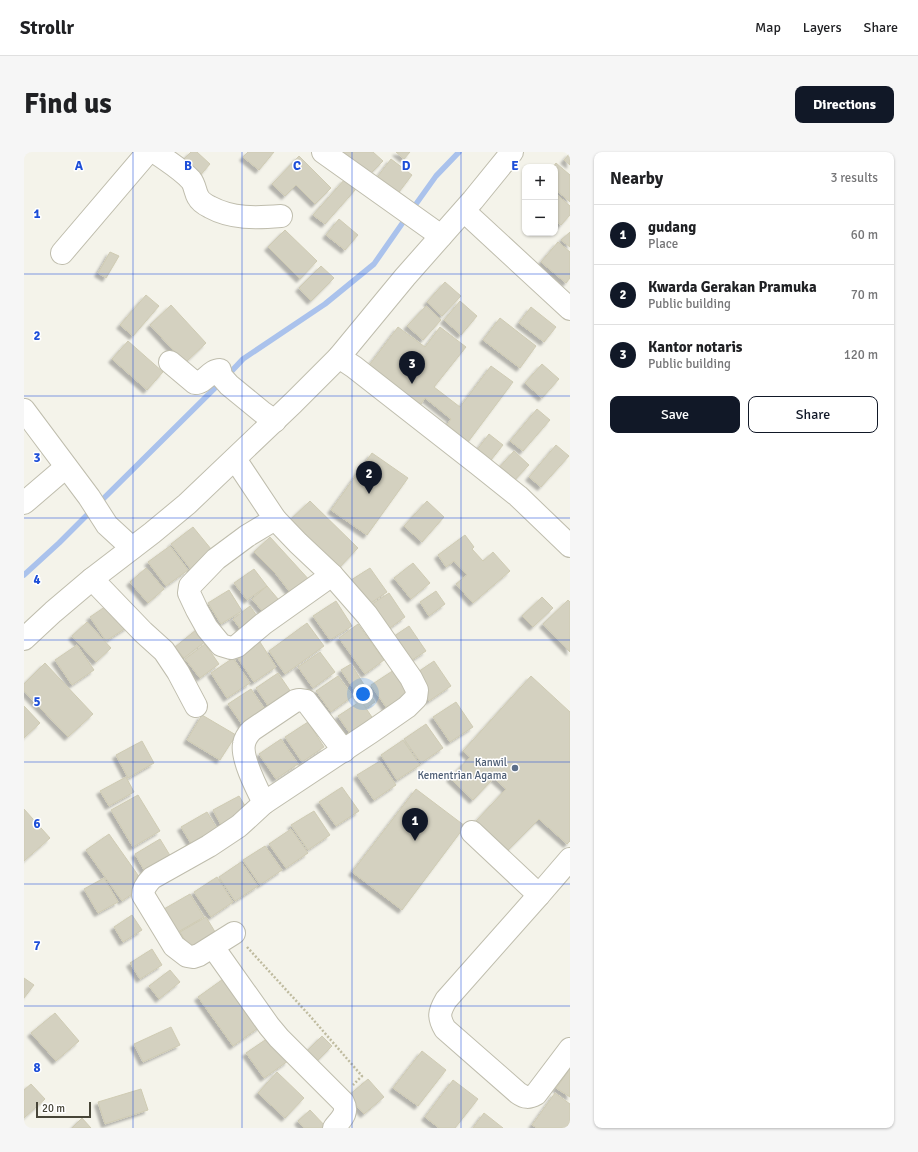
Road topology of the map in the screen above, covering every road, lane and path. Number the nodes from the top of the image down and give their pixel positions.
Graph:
1 (148, 152) edge
2 (155, 152) edge
3 (323, 152) edge
4 (512, 152) edge
5 (464, 211) junction
6 (281, 216) dead end
7 (441, 236) junction
8 (62, 253) dead end
9 (570, 309) edge
10 (339, 357) junction
11 (170, 362) dead end
12 (24, 410) edge
13 (275, 421) junction
14 (235, 459) junction
15 (66, 467) junction
16 (24, 503) edge
17 (275, 519) junction
18 (570, 546) edge
19 (132, 548) junction
20 (332, 575) junction
21 (92, 579) junction
22 (24, 639) edge
23 (196, 706) dead end
24 (344, 752) junction
25 (264, 803) junction
26 (472, 832) dead end
27 (570, 859) edge
28 (539, 895) junction
29 (234, 933) joint
30 (213, 947) junction
31 (570, 1049) edge
32 (340, 1099) junction
33 (334, 1128) edge

1 - 8 street
2 - 6 street
3 - 7 street
4 - 5 street
5 - 7 street
5 - 9 street
7 - 10 street
10 - 13 street
10 - 18 street
11 - 13 street
12 - 15 street
13 - 14 street
14 - 17 street
14 - 19 street
15 - 16 street
15 - 19 street
17 - 20 street
17 - 20 street
19 - 21 street
20 - 24 street
21 - 22 street
21 - 23 street
24 - 25 street
24 - 25 street
25 - 30 street
26 - 28 street
27 - 28 street
28 - 31 street
29 - 30 street
29 - 32 path
30 - 32 street
32 - 33 street

